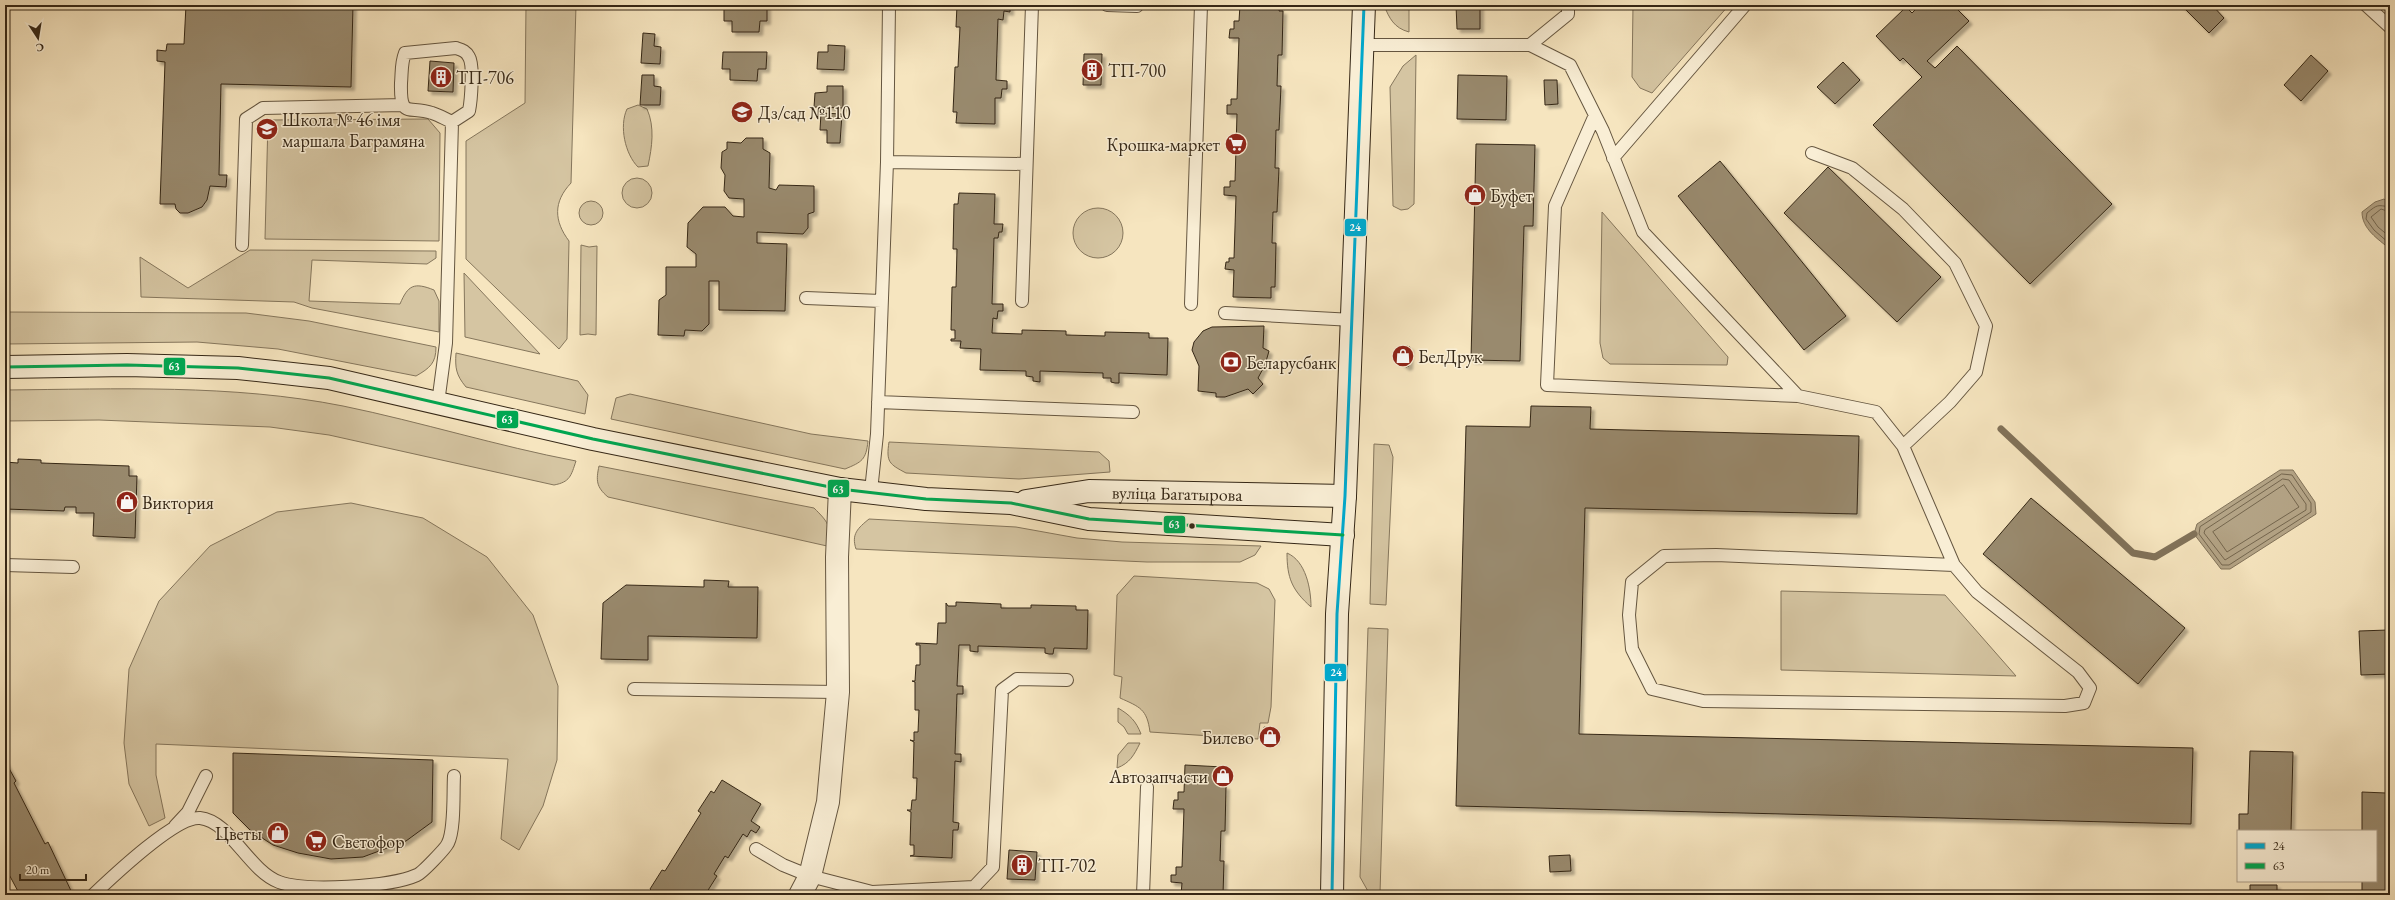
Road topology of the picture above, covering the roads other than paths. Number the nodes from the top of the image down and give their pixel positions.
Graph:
1 (890, 5) edge
2 (1032, 5) edge
3 (1106, 5) edge
4 (1201, 5) edge
5 (1364, 5) edge
6 (1568, 5) edge
7 (1745, 5) edge
8 (2366, 5) edge
9 (1137, 6) dead end
10 (2390, 27) edge
11 (1363, 45) junction
12 (1530, 45) junction
13 (403, 105) junction
14 (1595, 115) junction
15 (452, 122) junction
16 (1812, 153) dead end
17 (1614, 158) junction
18 (887, 162) junction
19 (1025, 164) junction
20 (242, 245) dead end
21 (806, 298) dead end
22 (881, 301) junction
23 (1022, 301) dead end
24 (1191, 304) dead end
25 (1226, 313) dead end
26 (1353, 320) junction
27 (5, 367) edge
28 (1798, 396) junction
29 (878, 402) junction
30 (438, 403) junction
31 (1133, 412) dead end
32 (1903, 446) junction
33 (840, 489) junction
34 (871, 491) junction
35 (1345, 496) junction
36 (1011, 504) junction
37 (1343, 535) junction
38 (5, 565) edge
39 (1954, 565) junction
40 (73, 568) dead end
41 (1067, 680) dead end
42 (634, 689) dead end
43 (838, 692) junction
44 (206, 776) dead end
45 (454, 776) dead end
46 (1147, 787) dead end
47 (175, 826) junction
48 (756, 849) dead end
49 (810, 876) junction
50 (93, 895) edge
51 (800, 895) edge
52 (1143, 895) edge
53 (1332, 895) edge

1 - 18 lane
2 - 19 lane
3 - 9 lane
4 - 24 lane
5 - 11 street
6 - 12 lane
7 - 17 lane
8 - 10 lane
11 - 12 lane
11 - 26 street
12 - 14 lane
13 - 15 lane
13 - 15 lane
13 - 20 lane
14 - 17 lane
14 - 28 lane
15 - 30 lane
16 - 32 lane
17 - 28 lane
18 - 19 lane
18 - 22 lane
19 - 23 lane
21 - 22 lane
22 - 29 lane
25 - 26 lane
26 - 35 street
27 - 30 street, вуліца Багатырова
28 - 32 lane
29 - 31 lane
29 - 34 lane
30 - 33 street, вуліца Багатырова
32 - 39 lane
33 - 34 street, вуліца Багатырова
33 - 43 street
34 - 36 street, вуліца Багатырова
35 - 36 street, вуліца Багатырова
35 - 37 street
36 - 37 street, вуліца Багатырова
37 - 53 street
38 - 40 lane
39 - 39 lane
41 - 49 lane
42 - 43 lane
43 - 49 street
44 - 47 lane
45 - 47 lane
46 - 52 lane
47 - 50 lane
48 - 49 lane
49 - 51 street

